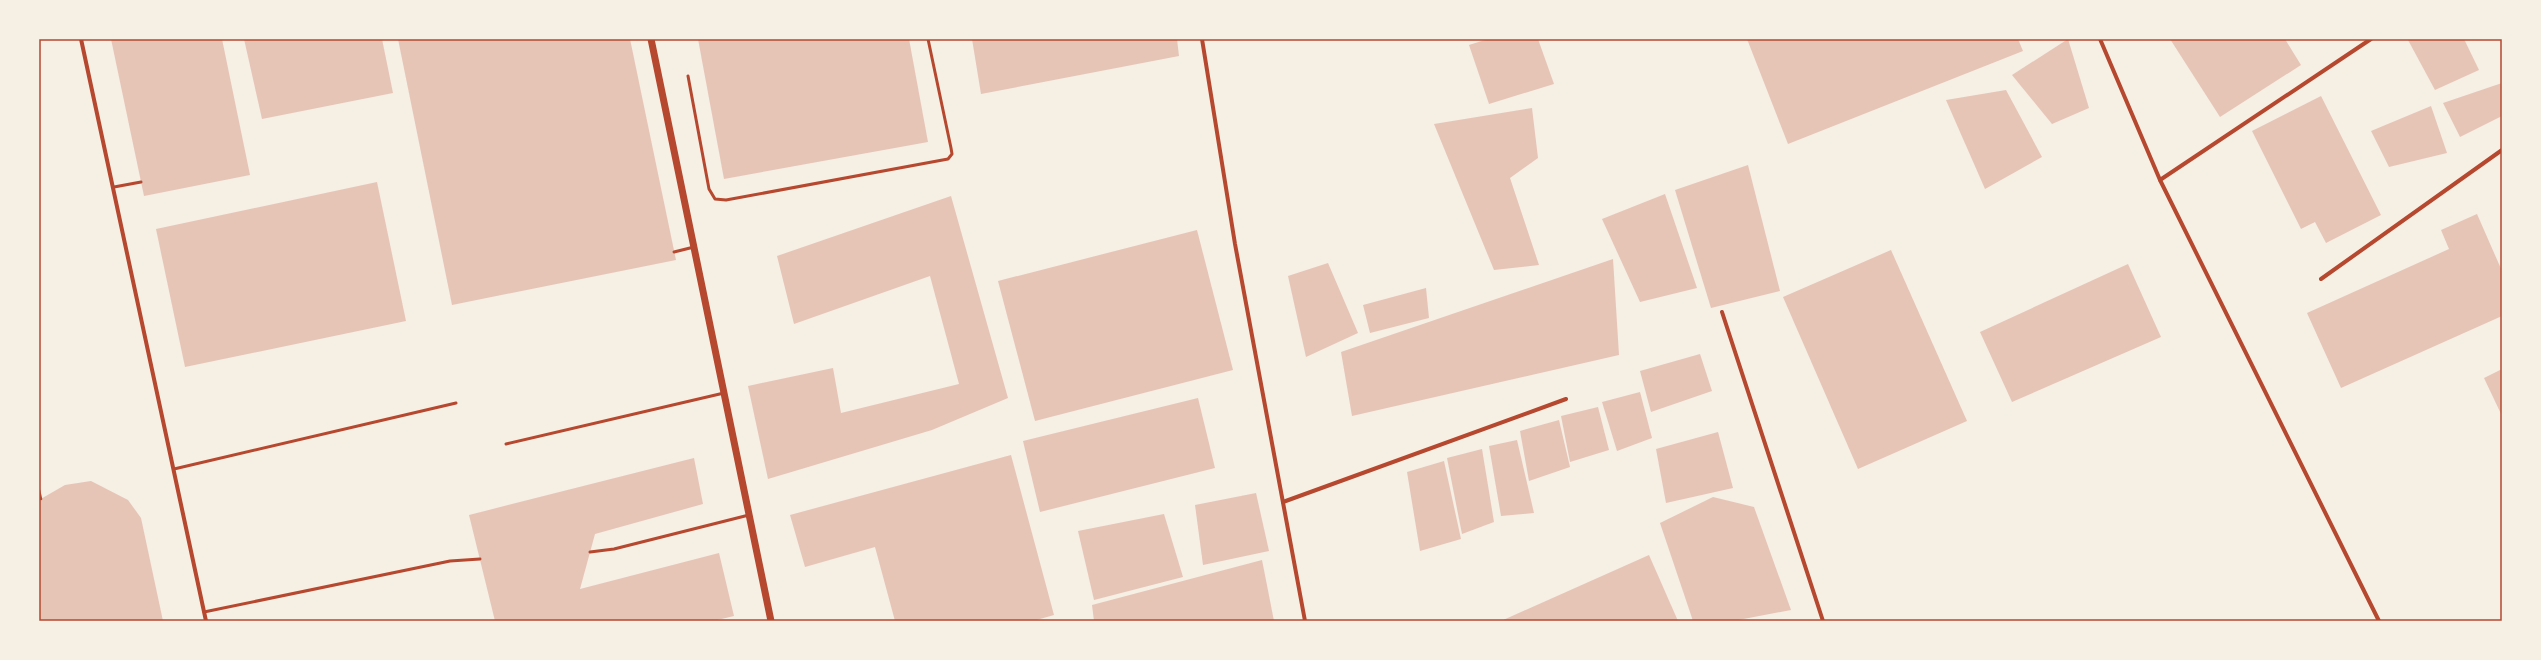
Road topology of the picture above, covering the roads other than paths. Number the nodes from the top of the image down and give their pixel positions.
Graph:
1 (81, 39) edge
2 (651, 39) edge
3 (928, 39) edge
4 (1202, 39) edge
5 (2100, 39) edge
6 (2371, 39) edge
7 (688, 76) dead end
8 (2502, 150) edge
9 (2160, 180) junction
10 (140, 182) dead end
11 (114, 187) junction
12 (694, 247) junction
13 (674, 252) dead end
14 (2321, 279) dead end
15 (1722, 312) dead end
16 (724, 393) junction
17 (1566, 399) dead end
18 (456, 403) dead end
19 (506, 444) dead end
20 (174, 469) junction
21 (1283, 502) junction
22 (749, 515) junction
23 (590, 552) dead end
24 (480, 560) dead end
25 (204, 612) junction
26 (206, 621) edge
27 (771, 621) edge
28 (1305, 621) edge
29 (1823, 621) edge
30 (2379, 621) edge

1 - 11 street
2 - 12 street
3 - 7 lane
4 - 21 street
5 - 9 street
6 - 9 street
8 - 14 street
9 - 30 street
10 - 11 lane
11 - 20 street
12 - 13 lane
12 - 16 street
15 - 29 street
16 - 19 lane
16 - 22 street
17 - 21 street
18 - 20 lane
20 - 25 street
21 - 28 street
22 - 23 lane
22 - 27 street
24 - 25 lane
25 - 26 street

